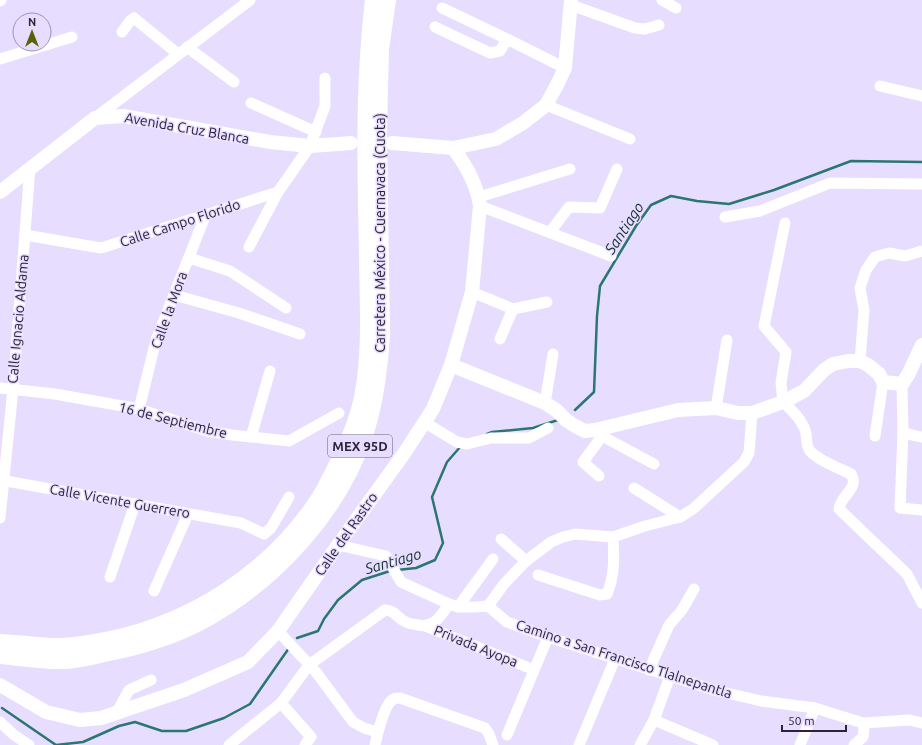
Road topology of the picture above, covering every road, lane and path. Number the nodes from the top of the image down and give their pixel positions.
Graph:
1 (250, 0) edge
2 (373, 0) edge
3 (388, 0) edge
4 (662, 0) edge
5 (571, 1) edge
6 (442, 8) dead end
7 (676, 8) dead end
8 (659, 25) dead end
9 (435, 27) dead end
10 (122, 32) dead end
11 (72, 37) dead end
12 (508, 39) junction
13 (183, 51) junction
14 (0, 59) edge
15 (565, 68) junction
16 (325, 78) dead end
17 (234, 82) dead end
18 (880, 86) dead end
19 (922, 96) edge
20 (251, 102) dead end
21 (546, 105) junction
22 (94, 118) junction
23 (316, 132) junction
24 (630, 139) dead end
25 (351, 143) dead end
26 (392, 143) dead end
27 (310, 146) junction
28 (453, 148) junction
29 (30, 167) junction
30 (570, 169) dead end
31 (617, 169) dead end
32 (922, 184) edge
33 (0, 192) edge
34 (278, 192) junction
35 (479, 201) junction
36 (206, 214) junction
37 (725, 217) dead end
38 (785, 223) dead end
39 (550, 232) junction
40 (25, 236) junction
41 (249, 247) dead end
42 (922, 251) edge
43 (611, 256) dead end
44 (189, 258) junction
45 (472, 292) junction
46 (174, 295) junction
47 (547, 302) dead end
48 (286, 308) dead end
49 (513, 309) junction
50 (300, 334) dead end
51 (500, 339) dead end
52 (727, 340) dead end
53 (921, 347) edge
54 (553, 354) dead end
55 (860, 361) junction
56 (451, 365) junction
57 (270, 371) dead end
58 (883, 382) junction
59 (902, 384) junction
60 (0, 388) edge
61 (13, 389) junction
62 (782, 402) junction
63 (545, 403) junction
64 (716, 408) junction
65 (139, 409) junction
66 (752, 412) junction
67 (339, 413) dead end
68 (424, 422) junction
69 (548, 428) dead end
70 (599, 433) junction
71 (903, 433) junction
72 (875, 436) dead end
73 (251, 437) junction
74 (922, 437) edge
75 (654, 464) dead end
76 (599, 476) dead end
77 (2, 480) edge
78 (634, 488) dead end
79 (289, 497) dead end
80 (135, 504) junction
81 (922, 510) edge
82 (188, 514) junction
83 (680, 517) junction
84 (0, 518) edge
85 (613, 537) junction
86 (501, 539) dead end
87 (338, 545) junction
88 (493, 559) dead end
89 (526, 561) junction
90 (538, 575) dead end
91 (110, 577) dead end
92 (694, 589) dead end
93 (154, 591) dead end
94 (922, 603) edge
95 (453, 605) junction
96 (488, 606) junction
97 (425, 626) junction
98 (278, 631) junction
99 (548, 637) junction
100 (0, 642) edge
101 (0, 656) edge
102 (615, 659) junction
103 (309, 665) junction
104 (527, 667) dead end
105 (650, 670) junction
106 (670, 676) junction
107 (151, 680) dead end
108 (1, 688) edge
109 (281, 703) junction
110 (815, 708) junction
111 (117, 712) junction
112 (654, 720) junction
113 (0, 722) edge
114 (863, 723) junction
115 (922, 723) edge
116 (377, 732) junction
117 (507, 735) dead end
118 (29, 745) edge
119 (229, 745) edge
120 (305, 745) edge
121 (375, 745) edge
122 (493, 745) edge
123 (579, 745) edge
124 (640, 745) edge
125 (713, 745) edge
126 (800, 745) edge
127 (854, 745) edge

1 - 13 street
2 - 100 highway, Carretera México - Cuernavaca (Cuota) / MEX 95D
3 - 101 highway, Carretera México - Cuernavaca (Cuota) / MEX 95D
4 - 7 street
5 - 8 street
5 - 15 main road
6 - 12 street
9 - 12 street
10 - 13 street
11 - 14 street
12 - 15 street
13 - 17 street
13 - 22 street
15 - 21 main road
16 - 23 street
18 - 19 street
20 - 23 street
21 - 24 street
21 - 28 main road
22 - 27 main road, Avenida Cruz Blanca
22 - 29 main road
23 - 27 street
25 - 27 main road, Avenida Cruz Blanca
26 - 28 main road
27 - 34 street
28 - 35 main road, Calle del Rastro
29 - 33 main road
29 - 40 street, Calle Ignacio Aldama
30 - 35 street
31 - 39 street
32 - 37 street
34 - 36 street, Calle Campo Florido
34 - 41 street
35 - 39 street
35 - 45 main road, Calle del Rastro
36 - 40 street, Calle Campo Florido
36 - 44 street, Calle la Mora
38 - 62 street
39 - 43 street
40 - 61 street, Calle Ignacio Aldama
42 - 55 street
44 - 46 street, Calle la Mora
44 - 48 street
45 - 49 street
45 - 56 main road, Calle del Rastro
46 - 50 street
46 - 65 street, Calle la Mora
47 - 49 street
49 - 51 street
52 - 64 street
53 - 59 main road
54 - 63 street
55 - 58 main road
55 - 62 main road
56 - 63 main road
56 - 68 main road, Calle del Rastro
57 - 73 street
58 - 59 main road
58 - 72 street
59 - 71 street
60 - 61 street, 16 de Septiembre
61 - 65 street, 16 de Septiembre
61 - 77 street, Calle Ignacio Aldama
62 - 66 main road
62 - 94 street
63 - 70 main road
64 - 66 main road
64 - 70 main road
65 - 73 street, 16 de Septiembre
66 - 83 street
67 - 73 street, 16 de Septiembre
68 - 69 street
68 - 87 main road, Calle del Rastro
70 - 75 street
70 - 76 street
71 - 74 street
71 - 81 street
77 - 80 street, Calle Vicente Guerrero
77 - 84 street, Calle Ignacio Aldama
78 - 83 street
79 - 82 street, Calle Vicente Guerrero
80 - 82 street, Calle Vicente Guerrero
80 - 91 street
82 - 93 street
83 - 85 street
85 - 89 street
85 - 90 street
86 - 89 street
87 - 95 street
87 - 98 main road, Calle del Rastro
88 - 95 street
89 - 96 street
92 - 105 street
95 - 96 street
95 - 97 street
96 - 99 street, Camino a San Francisco Tlalnepantla
97 - 103 street, Privada Ayopa
97 - 104 street, Privada Ayopa
98 - 103 street
98 - 111 main road, Calle del Rastro
99 - 102 street, Camino a San Francisco Tlalnepantla
99 - 117 street
102 - 105 street, Camino a San Francisco Tlalnepantla
102 - 123 street
103 - 109 street
103 - 116 street
105 - 106 street, Camino a San Francisco Tlalnepantla
106 - 110 street, Camino a San Francisco Tlalnepantla
106 - 112 street
107 - 111 street
108 - 111 main road, Calle del Rastro
109 - 119 street
109 - 120 street
110 - 114 street, Camino a San Francisco Tlalnepantla
110 - 126 street
112 - 124 street
112 - 125 street
113 - 118 street
114 - 115 street
114 - 127 street
116 - 121 street
116 - 122 street

